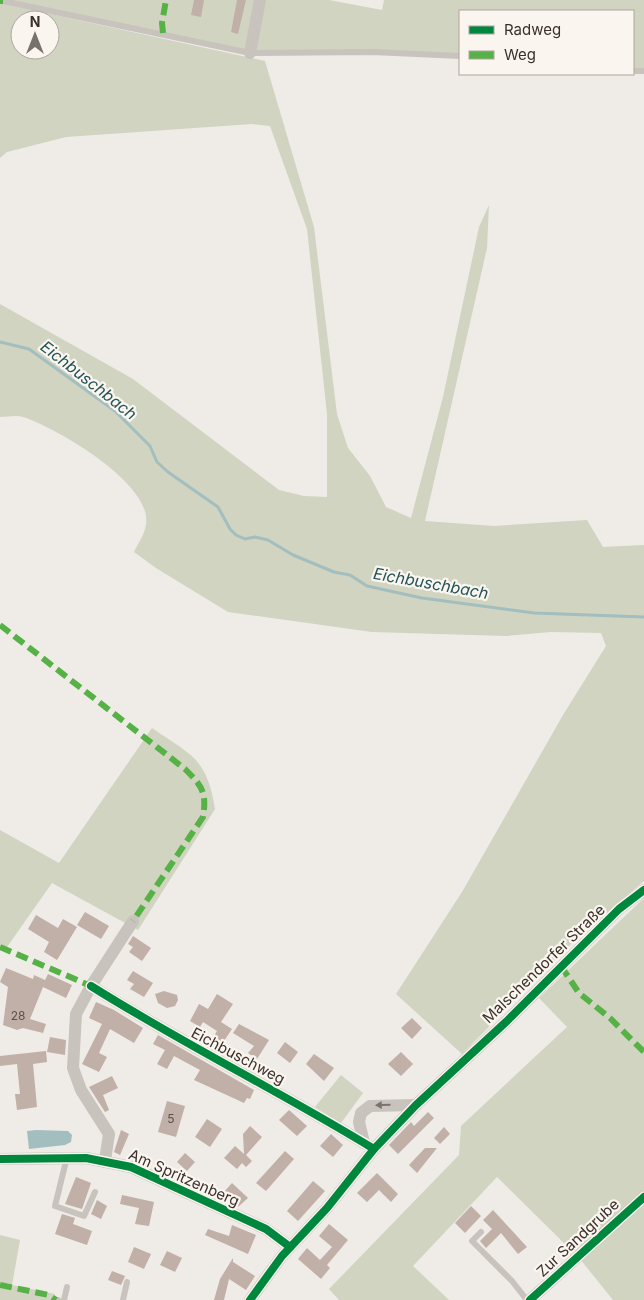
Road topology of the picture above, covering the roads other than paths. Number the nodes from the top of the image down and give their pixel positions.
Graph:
1 (260, 0) edge
2 (3, 1) edge
3 (250, 53) junction
4 (459, 56) edge
5 (644, 890) edge
6 (133, 921) dead end
7 (91, 986) junction
8 (416, 1105) junction
9 (369, 1146) junction
10 (67, 1157) junction
11 (0, 1159) edge
12 (106, 1160) junction
13 (95, 1192) dead end
14 (644, 1197) edge
15 (481, 1232) dead end
16 (290, 1248) junction
17 (127, 1282) dead end
18 (67, 1287) dead end
19 (64, 1300) edge
20 (123, 1300) edge
21 (250, 1300) edge
22 (529, 1300) edge

1 - 3 street
2 - 3 lane
3 - 4 lane
5 - 8 street, Malschendorfer Straße
6 - 7 street
7 - 9 street, Eichbuschweg
7 - 12 street
8 - 9 street, Malschendorfer Straße
8 -> 9 street
9 - 16 street, Malschendorfer Straße
10 - 11 street, Am Spritzenberg
10 - 12 street, Am Spritzenberg
10 - 13 lane
12 - 16 street, Am Spritzenberg
14 - 22 street, Zur Sandgrube
15 - 22 lane
16 - 21 street, Malschendorfer Straße
17 - 20 lane
18 - 19 lane

